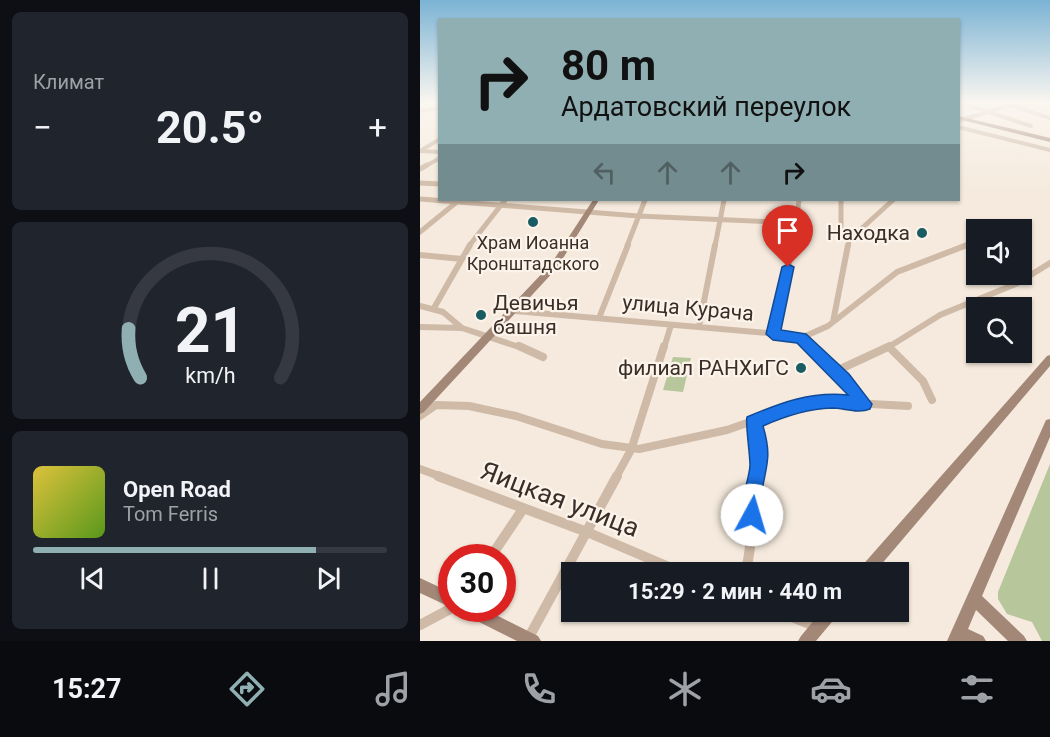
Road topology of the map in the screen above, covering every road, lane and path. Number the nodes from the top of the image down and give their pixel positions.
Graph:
1 (985, 133) edge
2 (1021, 133) edge
3 (438, 140) edge
4 (1050, 140) edge
5 (1050, 150) edge
6 (420, 151) edge
7 (438, 152) edge
8 (438, 159) edge
9 (420, 170) edge
10 (420, 183) edge
11 (438, 184) edge
12 (420, 199) edge
13 (438, 200) edge
14 (458, 201) edge
15 (504, 201) edge
16 (595, 201) edge
17 (645, 201) edge
18 (724, 201) edge
19 (799, 201) edge
20 (841, 201) edge
21 (892, 201) edge
22 (497, 207) junction
23 (589, 213) junction
24 (638, 216) junction
25 (720, 220) junction
26 (798, 223) junction
27 (420, 232) edge
28 (849, 240) junction
29 (966, 245) edge
30 (420, 255) edge
31 (462, 259) junction
32 (1050, 263) edge
33 (420, 306) edge
34 (434, 308) junction
35 (515, 310) junction
36 (598, 318) junction
37 (833, 322) junction
38 (671, 325) junction
39 (420, 327) edge
40 (699, 327) junction
41 (462, 328) junction
42 (773, 334) junction
43 (491, 335) junction
44 (801, 338) junction
45 (889, 346) junction
46 (543, 357) dead end
47 (1050, 359) edge
48 (836, 371) junction
49 (932, 400) dead end
50 (864, 404) junction
51 (908, 406) dead end
52 (420, 410) edge
53 (420, 416) edge
54 (753, 422) junction
55 (1050, 424) edge
56 (631, 450) junction
57 (420, 469) edge
58 (524, 509) junction
59 (587, 532) junction
60 (500, 544) edge
61 (657, 562) edge
62 (748, 562) edge
63 (875, 562) edge
64 (420, 585) edge
65 (438, 594) edge
66 (974, 598) junction
67 (438, 615) edge
68 (494, 622) edge
69 (805, 622) edge
70 (822, 622) edge
71 (420, 625) edge
72 (818, 627) junction
73 (957, 637) edge
74 (531, 640) edge
75 (806, 641) edge
76 (978, 641) edge
77 (1019, 641) edge

1 - 5 street
2 - 4 street
3 - 6 street
6 - 7 street
8 - 9 street
10 - 11 street
12 - 13 street
14 - 22 street
14 - 27 street
15 - 22 street
16 - 23 street
17 - 24 street
18 - 25 street
19 - 26 street
20 - 28 street
21 - 28 street
22 - 23 street
22 - 31 street
23 - 24 street
23 - 35 street
24 - 25 street
24 - 36 street
25 - 26 street
25 - 40 street
26 - 42 street
28 - 37 street
29 - 37 street
30 - 31 street
31 - 34 street
32 - 45 street
33 - 34 street
34 - 41 street
35 - 36 street, улица Курача
35 - 43 street
36 - 38 street, улица Курача
37 - 44 street
38 - 40 street, улица Курача
38 - 56 street
39 - 41 street
40 - 42 street, улица Курача
41 - 43 street
42 - 44 street, улица Курача
43 - 46 street
43 - 52 street
44 - 48 street
45 - 48 street
45 - 49 street
47 - 63 street
48 - 50 street
50 - 51 street
50 - 54 street
53 - 56 street
54 - 56 street
54 - 62 street
55 - 66 street
56 - 59 street
57 - 58 street, Яицкая улица
58 - 59 street, Яицкая улица
58 - 60 street
59 - 61 street, Яицкая улица
59 - 74 street
64 - 65 street
66 - 73 street
66 - 77 street
67 - 71 street
68 - 74 street
69 - 72 street
70 - 72 street
72 - 75 street
73 - 76 street

